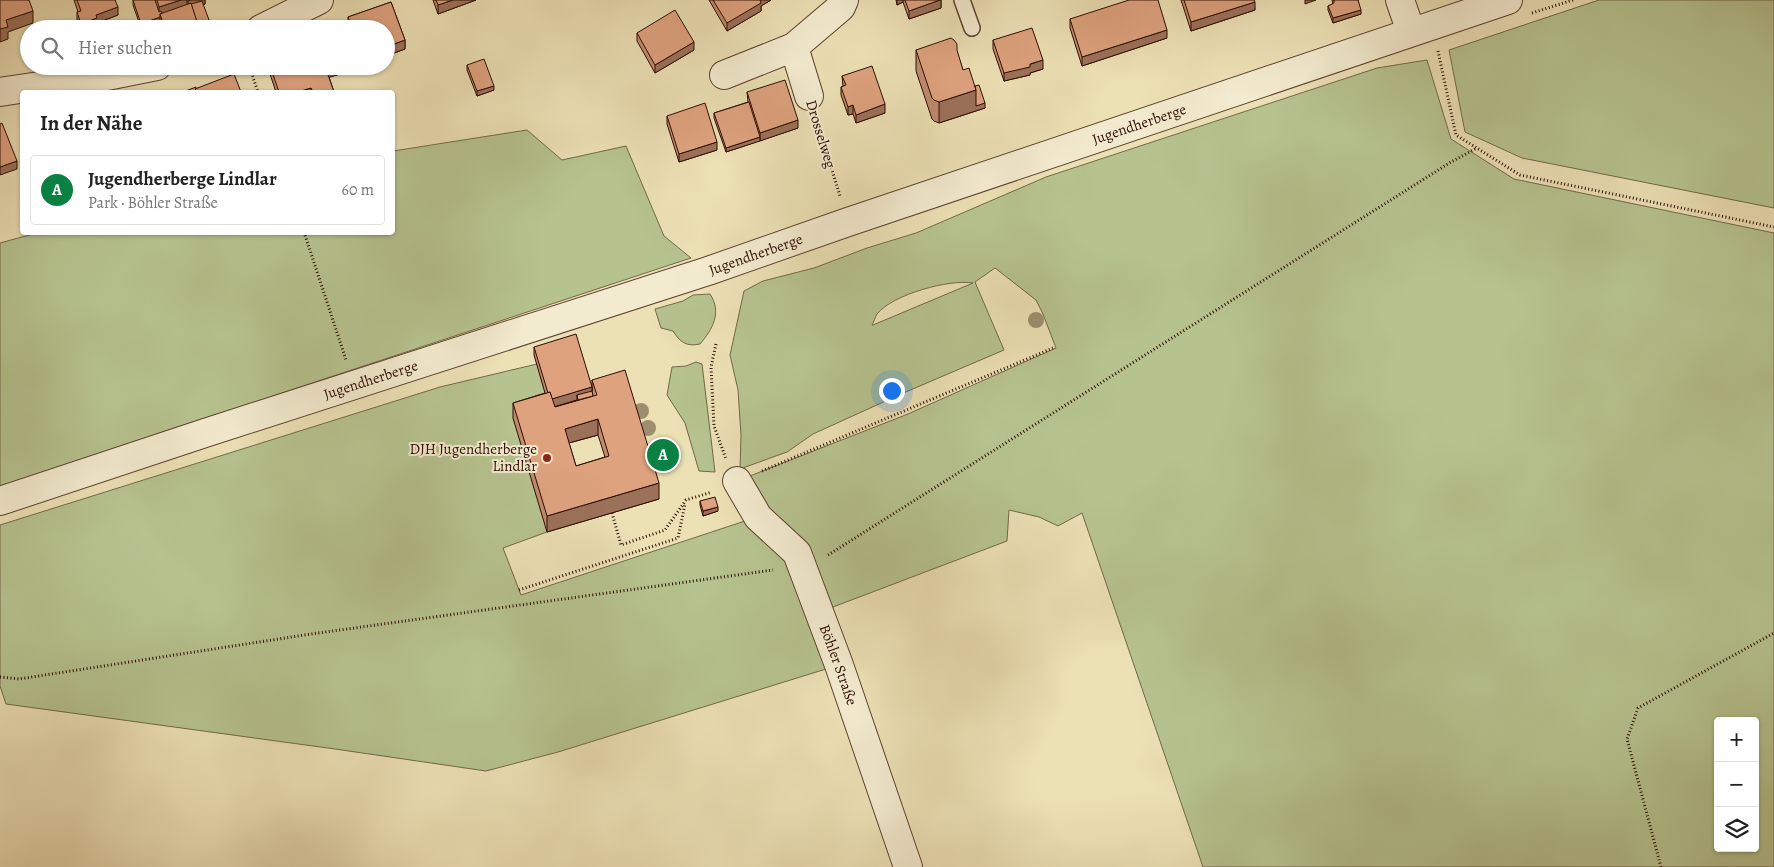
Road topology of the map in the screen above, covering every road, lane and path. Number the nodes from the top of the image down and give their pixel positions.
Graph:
1 (319, 0) edge
2 (844, 0) edge
3 (962, 0) edge
4 (1400, 0) edge
5 (1508, 0) edge
6 (279, 20) edge
7 (972, 28) dead end
8 (1422, 29) junction
9 (794, 47) junction
10 (112, 75) edge
11 (252, 75) edge
12 (724, 76) dead end
13 (257, 90) edge
14 (0, 92) edge
15 (809, 96) joint
16 (848, 222) junction
17 (1774, 227) edge
18 (305, 235) edge
19 (716, 344) dead end
20 (1053, 348) dead end
21 (355, 385) junction
22 (737, 481) junction
23 (686, 500) junction
24 (0, 501) edge
25 (612, 513) edge
26 (519, 590) dead end
27 (1774, 633) edge
28 (908, 867) edge
29 (1661, 867) edge

1 - 6 street
2 - 9 street
3 - 7 lane
4 - 8 street
5 - 8 street, Jugendherberge
8 - 16 street, Jugendherberge
8 - 17 path
9 - 12 street
9 - 15 street, Drosselweg
10 - 14 street
11 - 13 path
15 - 16 path, Drosselweg
16 - 21 street, Jugendherberge
18 - 21 path
19 - 22 path
20 - 22 path
21 - 24 street, Jugendherberge
22 - 23 path
22 - 28 street, Böhler Straße
23 - 25 path
23 - 26 path
27 - 29 path

